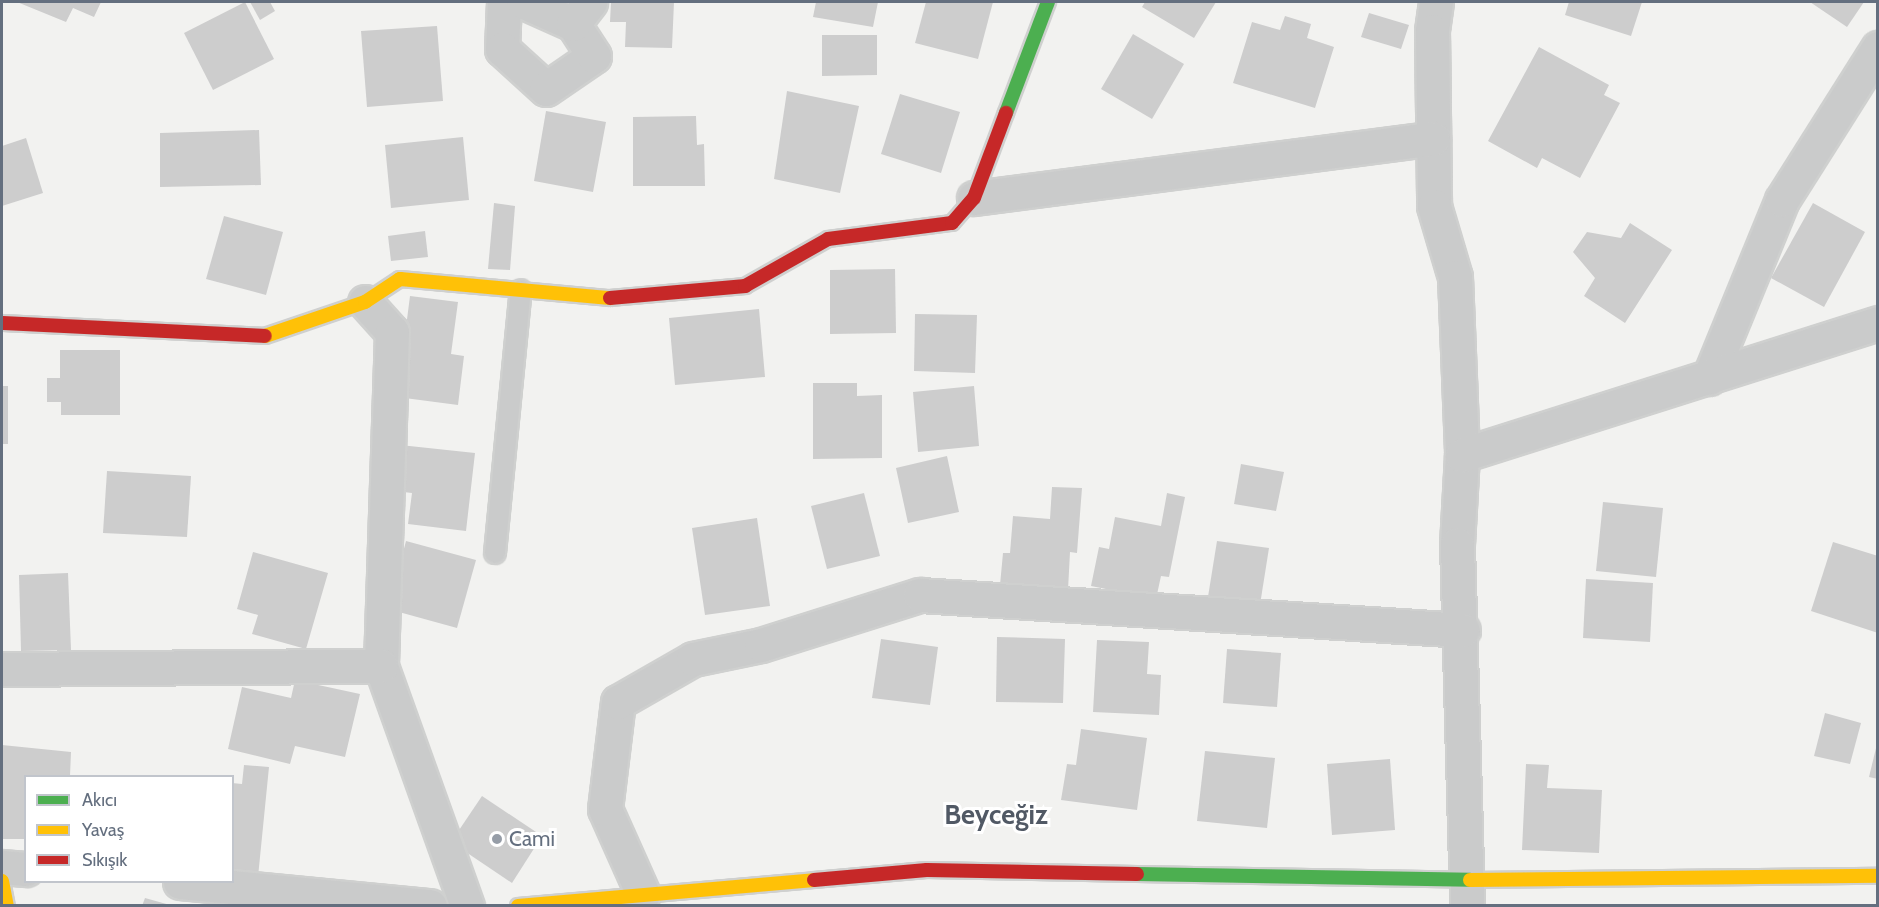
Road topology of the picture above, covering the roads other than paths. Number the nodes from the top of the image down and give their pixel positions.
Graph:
1 (504, 2) edge
2 (524, 2) edge
3 (1048, 2) edge
4 (1436, 2) edge
5 (582, 13) edge
6 (1878, 48) edge
7 (1433, 138) junction
8 (974, 198) junction
9 (521, 290) junction
10 (365, 302) junction
11 (2, 323) edge
12 (1878, 323) edge
13 (1708, 378) junction
14 (1462, 454) junction
15 (495, 553) dead end
16 (1463, 630) junction
17 (381, 666) junction
18 (2, 669) edge
19 (2, 867) edge
20 (24, 869) edge
21 (1878, 876) edge
22 (2, 881) edge
23 (190, 883) edge
24 (1467, 893) edge
25 (643, 894) junction
26 (678, 899) edge
27 (7, 906) edge
28 (430, 906) edge
29 (467, 906) edge
30 (518, 906) edge

1 - 5 street
2 - 5 street
3 - 8 street
4 - 7 street
6 - 13 street
7 - 8 street
7 - 14 street
8 - 9 street
9 - 10 street
9 - 15 lane
10 - 11 street
10 - 17 street
12 - 13 street
13 - 14 street
14 - 16 street
16 - 24 street
16 - 25 street
17 - 18 street
17 - 29 street
19 - 20 street
21 - 24 street
22 - 27 street
23 - 28 street
24 - 26 street
25 - 26 street
25 - 30 street

